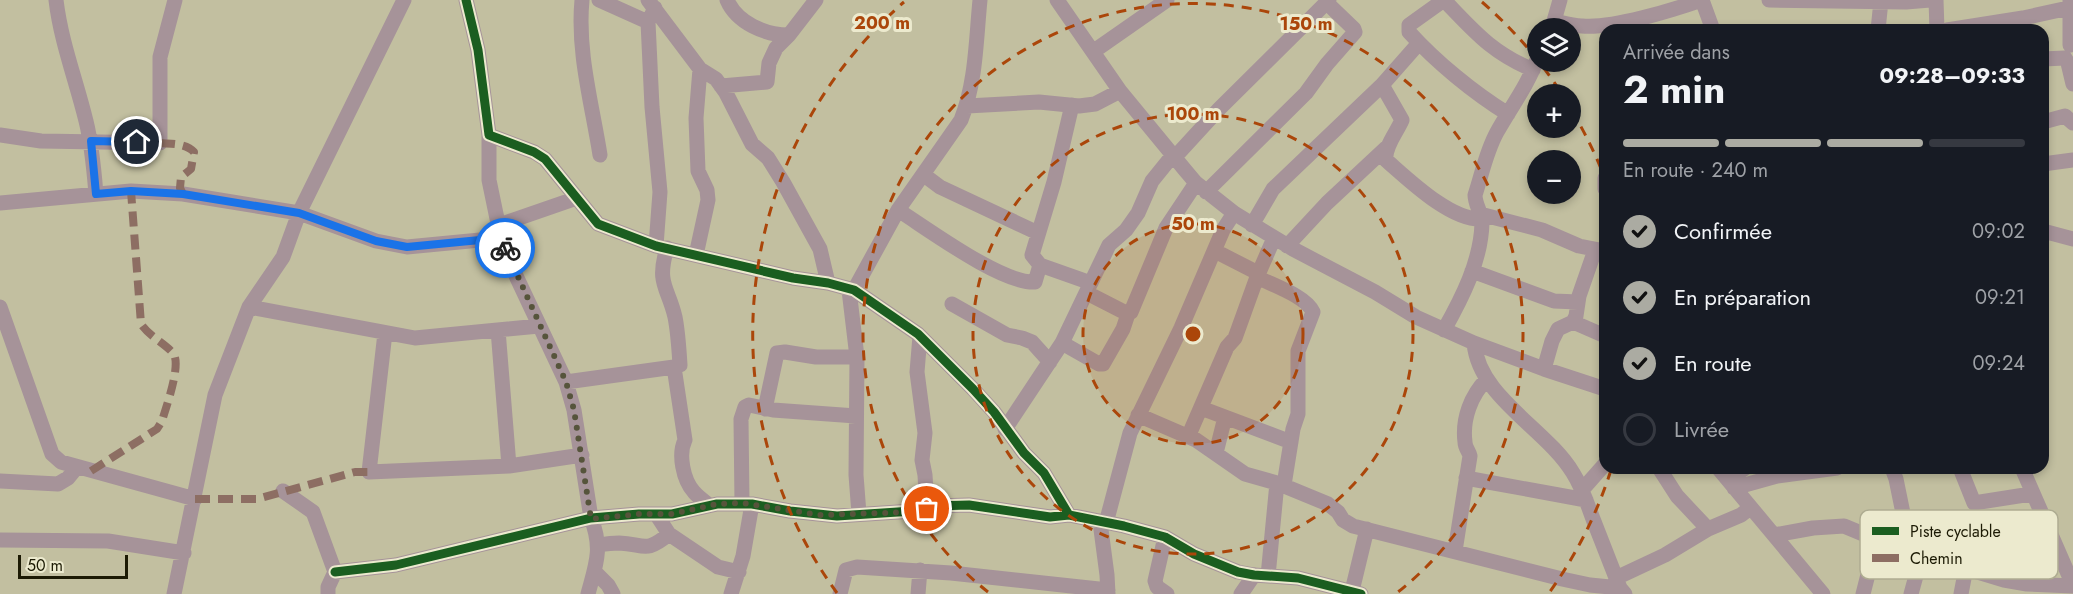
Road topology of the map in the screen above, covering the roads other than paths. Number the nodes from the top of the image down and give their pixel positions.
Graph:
1 (56, 0) edge
2 (175, 0) edge
3 (404, 0) edge
4 (466, 0) edge
5 (582, 0) edge
6 (599, 0) edge
7 (727, 0) edge
8 (816, 0) edge
9 (980, 0) edge
10 (1057, 0) edge
11 (1167, 0) edge
12 (1444, 0) edge
13 (1560, 0) edge
14 (1769, 0) edge
15 (1930, 0) edge
16 (1936, 0) edge
17 (1328, 1) edge
18 (1705, 1) edge
19 (1810, 1) edge
20 (1881, 1) edge
21 (2071, 5) edge
22 (651, 10) edge
23 (1554, 18) edge
24 (1627, 24) edge
25 (1711, 24) edge
26 (1879, 24) edge
27 (1937, 24) edge
28 (1985, 24) edge
29 (1581, 27) edge
30 (1599, 27) edge
31 (789, 35) junction
32 (1419, 43) junction
33 (2069, 48) edge
34 (1094, 51) junction
35 (2049, 56) edge
36 (1527, 63) edge
37 (700, 69) junction
38 (1531, 72) edge
39 (2073, 84) edge
40 (1382, 85) junction
41 (721, 86) junction
42 (1120, 91) junction
43 (1072, 105) junction
44 (967, 106) junction
45 (1508, 114) junction
46 (2049, 120) edge
47 (2073, 123) edge
48 (0, 135) edge
49 (489, 135) junction
50 (91, 141) junction
51 (1386, 148) junction
52 (600, 155) dead end
53 (1174, 156) junction
54 (2073, 160) edge
55 (2049, 163) edge
56 (924, 175) junction
57 (1201, 188) junction
58 (96, 194) junction
59 (577, 198) junction
60 (0, 203) edge
61 (898, 210) junction
62 (299, 213) junction
63 (1234, 213) junction
64 (1481, 217) junction
65 (1252, 225) junction
66 (500, 232) junction
67 (1038, 233) junction
68 (2049, 233) edge
69 (2073, 239) edge
70 (1280, 242) junction
71 (661, 247) junction
72 (1215, 250) junction
73 (1599, 251) edge
74 (1599, 253) edge
75 (696, 255) junction
76 (1040, 265) junction
77 (1472, 271) junction
78 (1257, 275) junction
79 (828, 283) junction
80 (1089, 288) junction
81 (851, 290) junction
82 (1578, 302) junction
83 (952, 304) dead end
84 (0, 307) edge
85 (249, 307) junction
86 (1128, 314) junction
87 (1573, 322) junction
88 (539, 326) junction
89 (498, 330) junction
90 (1444, 330) junction
91 (385, 333) junction
92 (1599, 333) edge
93 (920, 336) junction
94 (1062, 343) junction
95 (1474, 343) junction
96 (857, 357) junction
97 (1050, 362) junction
98 (674, 367) junction
99 (1544, 369) junction
100 (1487, 379) junction
101 (566, 382) junction
102 (1599, 387) edge
103 (1201, 408) junction
104 (765, 409) junction
105 (1138, 415) junction
106 (856, 416) junction
107 (1225, 417) junction
108 (1005, 429) junction
109 (1188, 436) junction
110 (1291, 442) junction
111 (1216, 453) junction
112 (582, 455) junction
113 (509, 466) junction
114 (77, 467) junction
115 (1599, 473) edge
116 (1663, 474) edge
117 (1792, 474) edge
118 (1894, 474) edge
119 (1962, 474) edge
120 (2024, 474) edge
121 (1466, 478) junction
122 (1727, 479) edge
123 (0, 481) edge
124 (1281, 484) junction
125 (283, 491) dead end
126 (2031, 494) junction
127 (1584, 495) junction
128 (195, 499) junction
129 (747, 503) junction
130 (709, 505) junction
131 (1750, 508) junction
132 (927, 509) junction
133 (1905, 510) edge
134 (2040, 510) edge
135 (656, 514) junction
136 (859, 514) junction
137 (1069, 515) junction
138 (591, 519) junction
139 (1103, 522) junction
140 (1367, 529) junction
141 (1708, 530) junction
142 (1860, 532) edge
143 (669, 534) junction
144 (1774, 535) junction
145 (1165, 537) junction
146 (0, 540) edge
147 (2058, 540) edge
148 (599, 545) junction
149 (1455, 550) junction
150 (184, 553) junction
151 (2066, 554) edge
152 (920, 570) junction
153 (594, 571) junction
154 (335, 572) junction
155 (739, 572) junction
156 (1261, 576) junction
157 (1867, 579) edge
158 (1913, 579) edge
159 (1964, 579) edge
160 (2001, 579) edge
161 (2073, 585) edge
162 (1621, 587) edge
163 (2045, 590) edge
164 (1108, 592) edge
165 (1356, 593) edge
166 (174, 594) edge
167 (328, 594) edge
168 (588, 594) edge
169 (613, 594) edge
170 (731, 594) edge
171 (840, 594) edge
172 (918, 594) edge
173 (1167, 594) edge
174 (1241, 594) edge
175 (1823, 594) edge
176 (1863, 594) edge
177 (1911, 594) edge
178 (1961, 594) edge

1 - 50 street
2 - 50 street
3 - 62 street
4 - 49 street
5 - 52 street
6 - 22 street
7 - 31 street
8 - 31 street
9 - 44 street
10 - 34 street
11 - 34 street
12 - 32 street
12 - 36 street
13 - 23 street
14 - 19 street
15 - 20 street
16 - 27 street
17 - 53 street
17 - 57 street
18 - 24 street
18 - 25 street
19 - 20 street
20 - 26 street
21 - 28 street
21 - 33 street
22 - 37 street
22 - 71 street
29 - 30 street
31 - 41 street
32 - 40 street
32 - 45 street
33 - 35 street
33 - 39 street
34 - 42 street
37 - 41 street
37 - 75 street
38 - 45 street
40 - 51 street
40 - 65 street
41 - 79 street
42 - 43 street
42 - 53 street
43 - 44 street
43 - 67 street
44 - 56 street
45 - 64 street
46 - 47 street
48 - 50 street
49 - 59 street
49 - 66 street
50 - 58 street
51 - 64 street
51 - 70 street
53 - 57 street
53 - 80 street
54 - 55 street
56 - 61 street
56 - 67 street
57 - 63 street
57 - 86 street
58 - 60 street
58 - 62 street
59 - 66 street
59 - 71 street
61 - 76 street
61 - 81 street
62 - 66 street
62 - 85 street
63 - 65 street
63 - 72 street
64 - 73 street
64 - 77 street
65 - 70 street
66 - 88 street
67 - 76 street
68 - 69 street
70 - 78 street
70 - 90 street
71 - 75 street
71 - 98 street
72 - 78 street
72 - 105 street
74 - 82 street
75 - 79 street
76 - 80 street
77 - 82 street
77 - 90 street
78 - 103 street
78 - 110 street
79 - 81 street
80 - 86 street
80 - 94 street
81 - 93 street
81 - 96 street
82 - 87 street
83 - 97 street
84 - 114 street
85 - 91 street
85 - 128 street
86 - 94 street
87 - 92 street
87 - 99 street
88 - 89 street
88 - 101 street
89 - 91 street
89 - 113 street
90 - 95 street
91 - 113 street
93 - 108 street
93 - 132 street
94 - 97 street
95 - 99 street
95 - 100 street
96 - 104 street
96 - 106 street
97 - 108 street
98 - 101 street
98 - 130 street
99 - 102 street
100 - 121 street
100 - 127 street
101 - 112 street
103 - 107 street
103 - 109 street
104 - 106 street
104 - 129 street
105 - 109 street
105 - 139 street
106 - 136 street
107 - 110 street
107 - 111 street
108 - 137 street
109 - 111 street
110 - 124 street
111 - 124 street
112 - 113 street
112 - 138 street
114 - 123 street
114 - 128 street
115 - 127 street
116 - 141 street
117 - 122 street
118 - 133 street
119 - 126 street
120 - 126 street
121 - 127 street
121 - 149 street
122 - 131 street
124 - 140 street
124 - 156 street
125 - 154 street
126 - 134 street
127 - 162 street
128 - 150 street
129 - 130 street
129 - 136 street
129 - 155 street
130 - 135 street
131 - 141 street
131 - 144 street
132 - 136 street
132 - 137 street
135 - 138 street
135 - 143 street
137 - 139 street
138 - 148 street
138 - 154 street
139 - 145 street
139 - 164 street
140 - 149 street
140 - 165 street
141 - 162 street
142 - 144 street
143 - 148 street
143 - 155 street
144 - 175 street
145 - 156 street
145 - 173 street
146 - 150 street
147 - 151 street
148 - 153 street
149 - 162 street
150 - 166 street
151 - 161 street
152 - 164 street
152 - 171 street
152 - 172 street
153 - 168 street
153 - 169 street
154 - 167 street
155 - 170 street
156 - 165 street
156 - 174 street
157 - 176 street
158 - 177 street
159 - 178 street
160 - 163 street
161 - 163 street

